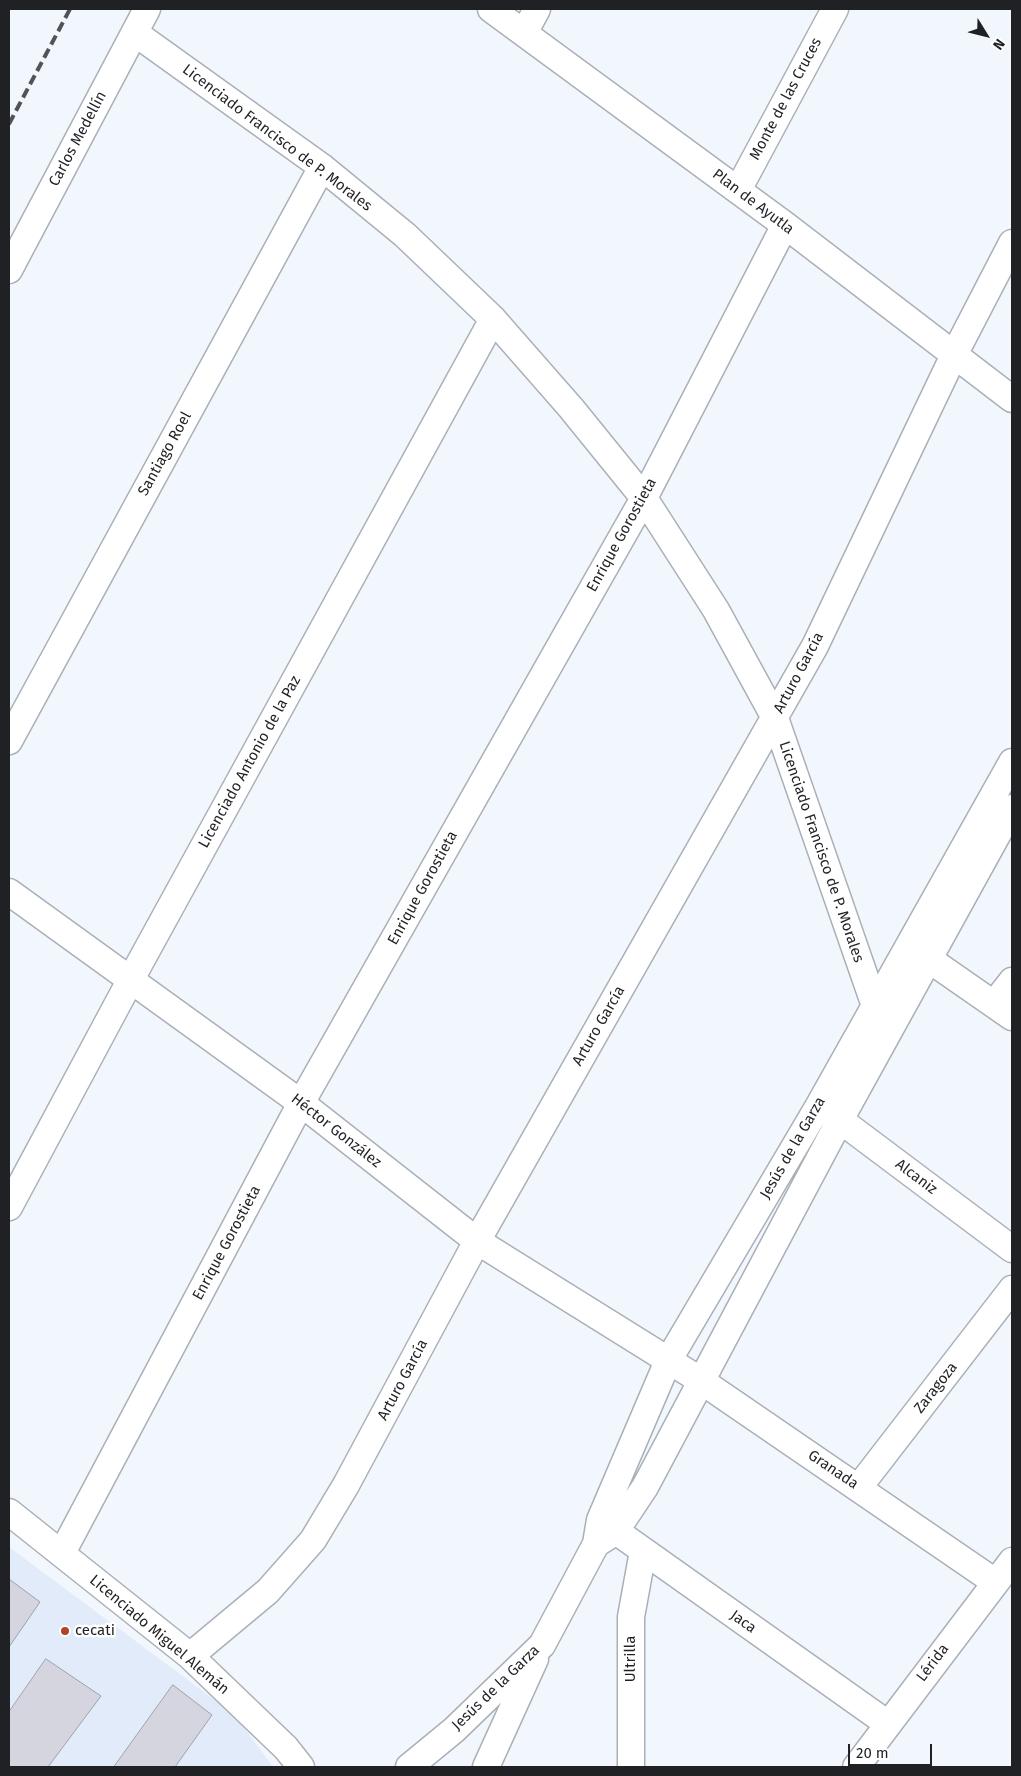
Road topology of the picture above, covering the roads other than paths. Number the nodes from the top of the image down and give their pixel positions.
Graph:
1 (147, 9) edge
2 (490, 9) edge
3 (536, 9) edge
4 (835, 9) edge
5 (135, 33) junction
6 (524, 33) junction
7 (322, 167) junction
8 (738, 190) junction
9 (785, 225) junction
10 (1012, 243) edge
11 (9, 270) edge
12 (493, 319) junction
13 (954, 356) junction
14 (1012, 399) edge
15 (644, 498) junction
16 (775, 718) junction
17 (9, 741) edge
18 (1012, 762) edge
19 (1012, 808) edge
20 (9, 892) edge
21 (930, 960) junction
22 (131, 979) junction
23 (1012, 981) edge
24 (874, 1006) junction
25 (1003, 1011) edge
26 (302, 1103) junction
27 (818, 1107) junction
28 (840, 1120) junction
29 (9, 1207) edge
30 (477, 1241) junction
31 (1012, 1249) edge
32 (1012, 1289) edge
33 (668, 1361) junction
34 (700, 1380) junction
35 (859, 1487) junction
36 (9, 1512) edge
37 (604, 1532) junction
38 (643, 1552) junction
39 (62, 1553) junction
40 (1012, 1560) edge
41 (995, 1582) junction
42 (542, 1645) junction
43 (190, 1656) junction
44 (888, 1724) junction
45 (301, 1767) edge
46 (409, 1767) edge
47 (486, 1767) edge
48 (631, 1767) edge
49 (856, 1767) edge

1 - 5 street, Carlos Medellín
2 - 6 street, Plan de Ayutla
3 - 6 street
4 - 8 street, Monte de las Cruces
5 - 7 street, Licenciado Francisco de P. Morales
5 - 11 street, Carlos Medellín
6 - 8 street, Plan de Ayutla
7 - 12 street, Licenciado Francisco de P. Morales
7 - 17 street, Santiago Roel
8 - 9 street, Plan de Ayutla
9 - 13 street, Plan de Ayutla
9 - 15 street, Enrique Gorostieta
10 - 13 street, Arturo García
12 - 15 street, Licenciado Francisco de P. Morales
12 - 22 street, Licenciado Antonio de la Paz
13 - 14 street, Plan de Ayutla
13 - 16 street, Arturo García
15 - 16 street, Licenciado Francisco de P. Morales
15 - 26 street, Enrique Gorostieta
16 - 24 street, Licenciado Francisco de P. Morales
16 - 30 street, Arturo García
18 - 24 street, Jesús de la Garza
19 - 21 street, Jesús de la Garza
20 - 22 street, Héctor González
21 - 25 street
21 - 28 street, Jesús de la Garza
22 - 26 street, Héctor González
22 - 29 street, Licenciado Antonio de la Paz
23 - 25 street
24 - 27 street, Jesús de la Garza
26 - 30 street, Héctor González
26 - 39 street, Enrique Gorostieta
27 - 28 street, Alcaniz
27 - 33 street, Jesús de la Garza
28 - 31 street, Alcaniz
28 - 34 street, Jesús de la Garza
30 - 33 street, Héctor González
30 - 43 street, Arturo García
32 - 35 street, Zaragoza
33 - 34 street, Granada
33 - 37 street, Jesús de la Garza
34 - 35 street, Granada
34 - 37 street, Jesús de la Garza
35 - 41 street, Granada
36 - 39 street, Licenciado Miguel Alemán
37 - 38 street, Jaca
37 - 42 street, Jesús de la Garza
38 - 44 street, Jaca
38 - 48 street, Ultrilla
39 - 43 street, Licenciado Miguel Alemán
40 - 41 street, Lérida
41 - 44 street, Lérida
42 - 46 street, Jesús de la Garza
42 - 47 street
43 - 45 street, Licenciado Miguel Alemán
44 - 49 street, Lérida

